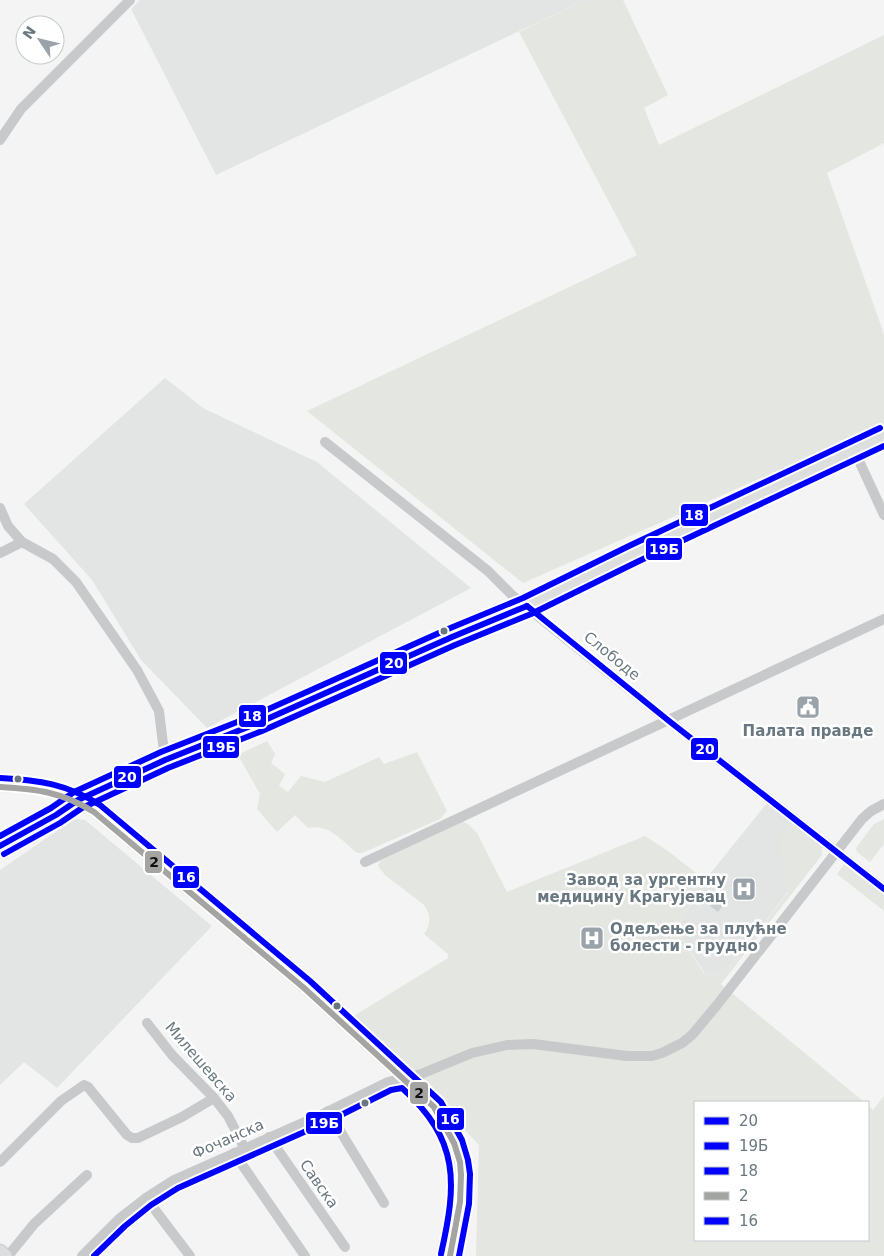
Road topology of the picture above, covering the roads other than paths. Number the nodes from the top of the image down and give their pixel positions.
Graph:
1 (130, 0) edge
2 (0, 140) edge
3 (884, 436) edge
4 (325, 442) dead end
5 (854, 450) junction
6 (0, 508) edge
7 (884, 515) edge
8 (22, 542) junction
9 (0, 552) edge
10 (527, 606) junction
11 (884, 619) edge
12 (668, 721) junction
13 (165, 760) junction
14 (0, 787) edge
15 (78, 800) junction
16 (884, 804) edge
17 (0, 846) edge
18 (837, 852) junction
19 (365, 862) dead end
20 (884, 889) edge
21 (147, 1023) dead end
22 (404, 1078) junction
23 (214, 1098) junction
24 (328, 1111) junction
25 (269, 1137) junction
26 (245, 1148) junction
27 (234, 1153) junction
28 (0, 1162) edge
29 (87, 1175) dead end
30 (146, 1198) junction
31 (384, 1203) dead end
32 (345, 1247) dead end
33 (0, 1252) edge
34 (7, 1256) edge
35 (82, 1256) edge
36 (190, 1256) edge
37 (305, 1256) edge
38 (450, 1256) edge

1 - 2 street
3 - 5 main road
4 - 10 street, Слободе
5 - 7 street
5 - 10 main road
6 - 8 street
8 - 9 street
8 - 13 street
10 - 12 street, Слободе
10 - 13 main road
11 - 12 street
12 - 18 street, Слободе
12 - 19 street
13 - 15 main road
14 - 15 street
15 - 17 main road
15 - 22 street
16 - 18 street, Фочанска
18 - 20 street, Слободе
18 - 22 street, Фочанска
21 - 23 street, Милешевска
22 - 24 street, Фочанска
22 - 38 street
23 - 26 street, Милешевска
23 - 28 street
24 - 25 street, Фочанска
24 - 31 street
25 - 26 street, Фочанска
25 - 32 street, Савска
26 - 27 street, Фочанска
27 - 30 street, Фочанска
27 - 37 street
29 - 34 street
30 - 35 street, Фочанска
30 - 36 street
33 - 34 main road

